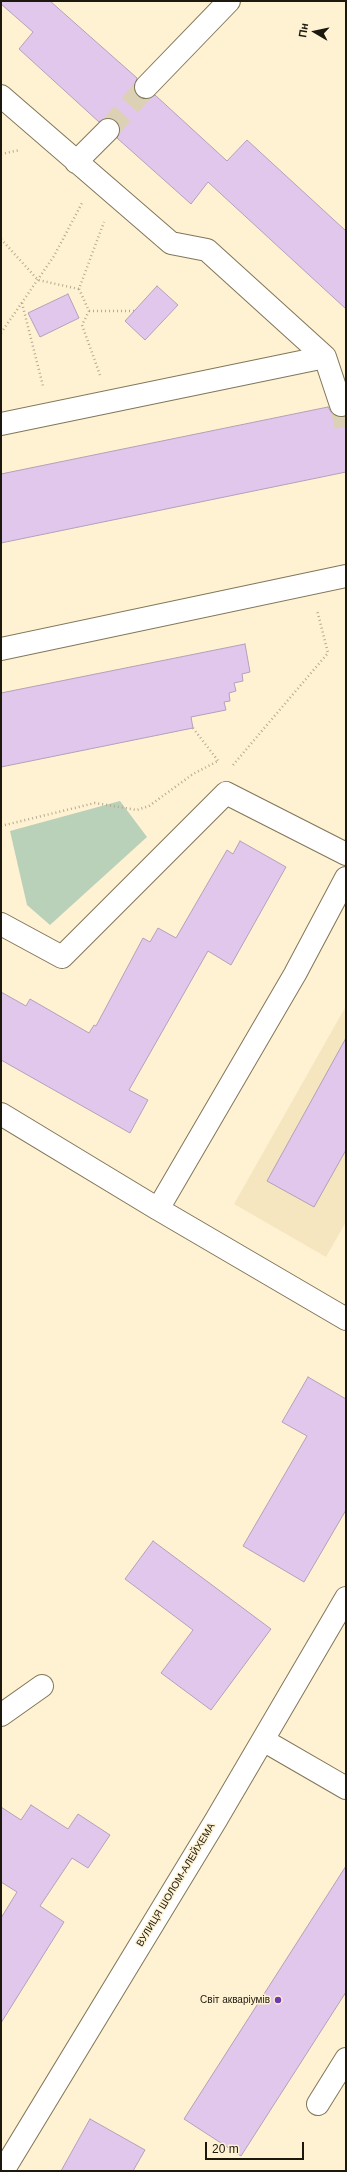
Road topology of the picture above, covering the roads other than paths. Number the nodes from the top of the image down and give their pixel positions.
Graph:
1 (229, 1) edge
2 (146, 87) tunnel mouth
3 (1, 96) edge
4 (108, 130) tunnel mouth
5 (76, 162) junction
6 (325, 357) junction
7 (341, 405) tunnel mouth
8 (1, 424) edge
9 (346, 576) edge
10 (1, 649) edge
11 (346, 854) edge
12 (346, 878) edge
13 (1, 924) edge
14 (1, 1114) edge
15 (158, 1209) junction
16 (346, 1319) edge
17 (346, 1598) edge
18 (42, 1686) dead end
19 (1, 1715) edge
20 (263, 1740) junction
21 (346, 1788) edge
22 (346, 2059) edge
23 (318, 2104) dead end
24 (3, 2171) edge

1 - 2 street
3 - 5 street
4 - 5 street
5 - 6 street
6 - 7 street
6 - 8 street
9 - 10 street
11 - 13 street
12 - 15 street
14 - 15 street
15 - 16 street
17 - 20 street, ВУЛИЦЯ ШОЛОМ-АЛЕЙХЕМА
18 - 19 street
20 - 21 street
20 - 24 street, ВУЛИЦЯ ШОЛОМ-АЛЕЙХЕМА
22 - 23 street

